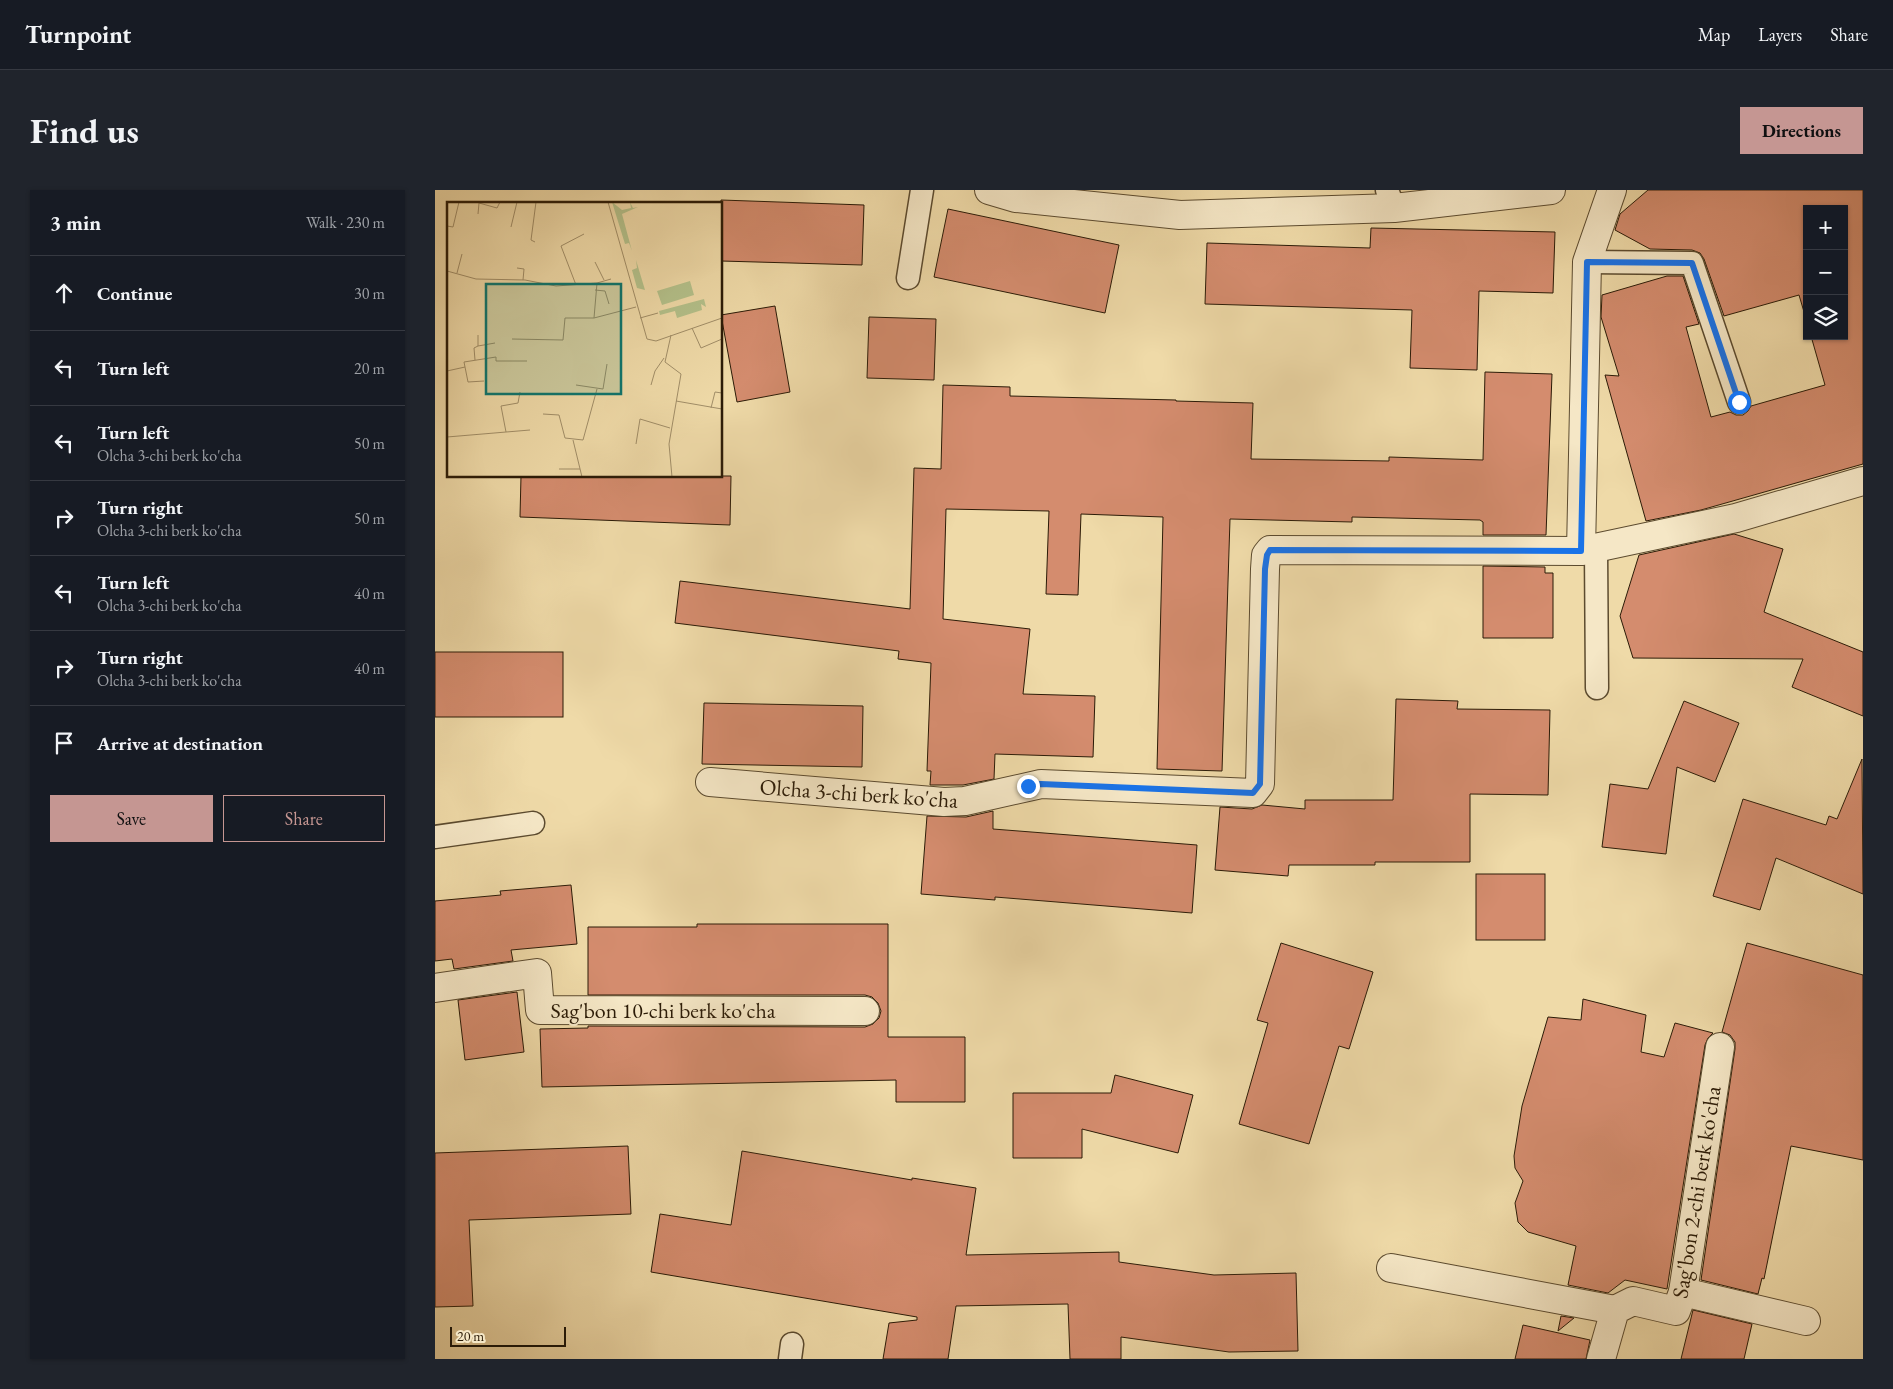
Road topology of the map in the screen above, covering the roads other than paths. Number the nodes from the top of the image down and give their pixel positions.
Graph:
1 (922, 190) edge
2 (989, 190) edge
3 (1551, 190) edge
4 (1612, 190) edge
5 (1390, 199) edge
6 (1587, 262) junction
7 (907, 278) dead end
8 (1739, 402) dead end
9 (1863, 481) edge
10 (1589, 550) junction
11 (1597, 688) dead end
12 (709, 782) dead end
13 (533, 822) dead end
14 (435, 837) edge
15 (435, 988) edge
16 (865, 1011) dead end
17 (1720, 1047) dead end
18 (1391, 1268) dead end
19 (1683, 1292) junction
20 (1615, 1310) junction
21 (1806, 1321) dead end
22 (1601, 1359) edge

1 - 7 lane
2 - 5 street
3 - 5 street
4 - 6 street
6 - 8 lane
6 - 10 street
9 - 10 street
10 - 11 lane
10 - 12 street, Olcha 3-chi berk ko'cha
13 - 14 lane
15 - 16 street, Sag'bon 10-chi berk ko'cha
17 - 19 street, Sag'bon 2-chi berk ko'cha
18 - 20 street
19 - 20 street, Sag'bon 2-chi berk ko'cha
19 - 21 street
20 - 22 street

